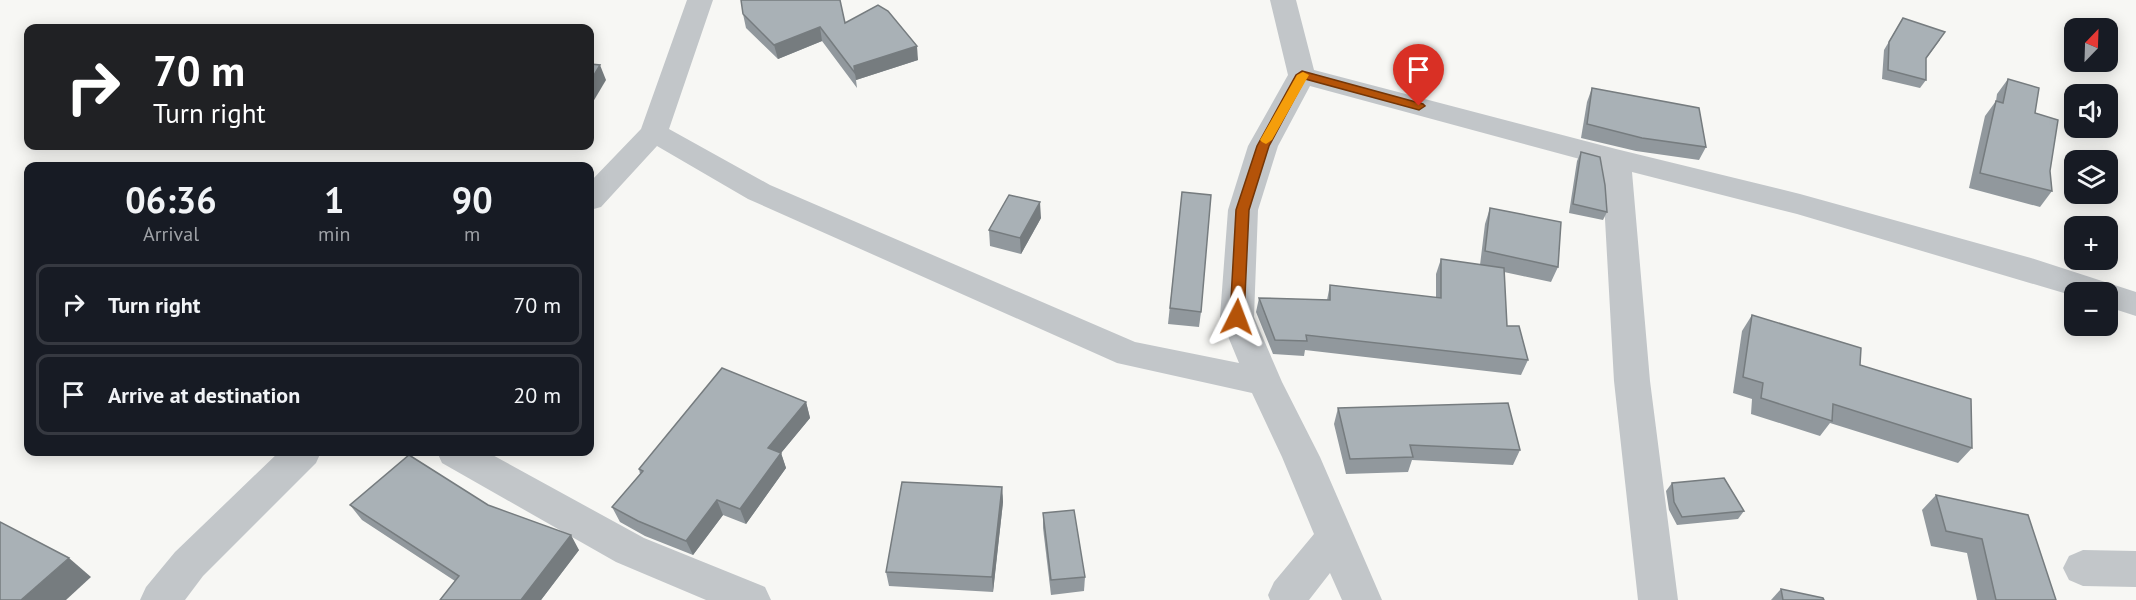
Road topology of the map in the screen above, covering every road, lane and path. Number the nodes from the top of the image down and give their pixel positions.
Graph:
1 (700, 0) edge
2 (1283, 0) edge
3 (1302, 75) junction
4 (654, 132) junction
5 (1616, 159) junction
6 (594, 196) edge
7 (2069, 282) edge
8 (2118, 298) edge
9 (2136, 304) edge
10 (1264, 382) junction
11 (299, 456) edge
12 (461, 456) edge
13 (1336, 537) junction
14 (2082, 568) dead end
15 (2136, 569) edge
16 (1291, 598) edge
17 (160, 600) edge
18 (751, 600) edge
19 (1362, 600) edge
20 (1658, 600) edge

1 - 4 street
2 - 3 street
3 - 5 street
3 - 10 street
4 - 6 street
4 - 10 street
5 - 7 street
5 - 20 street
8 - 9 street
10 - 13 street
11 - 17 street
12 - 18 street
13 - 16 street
13 - 19 street
14 - 15 street

